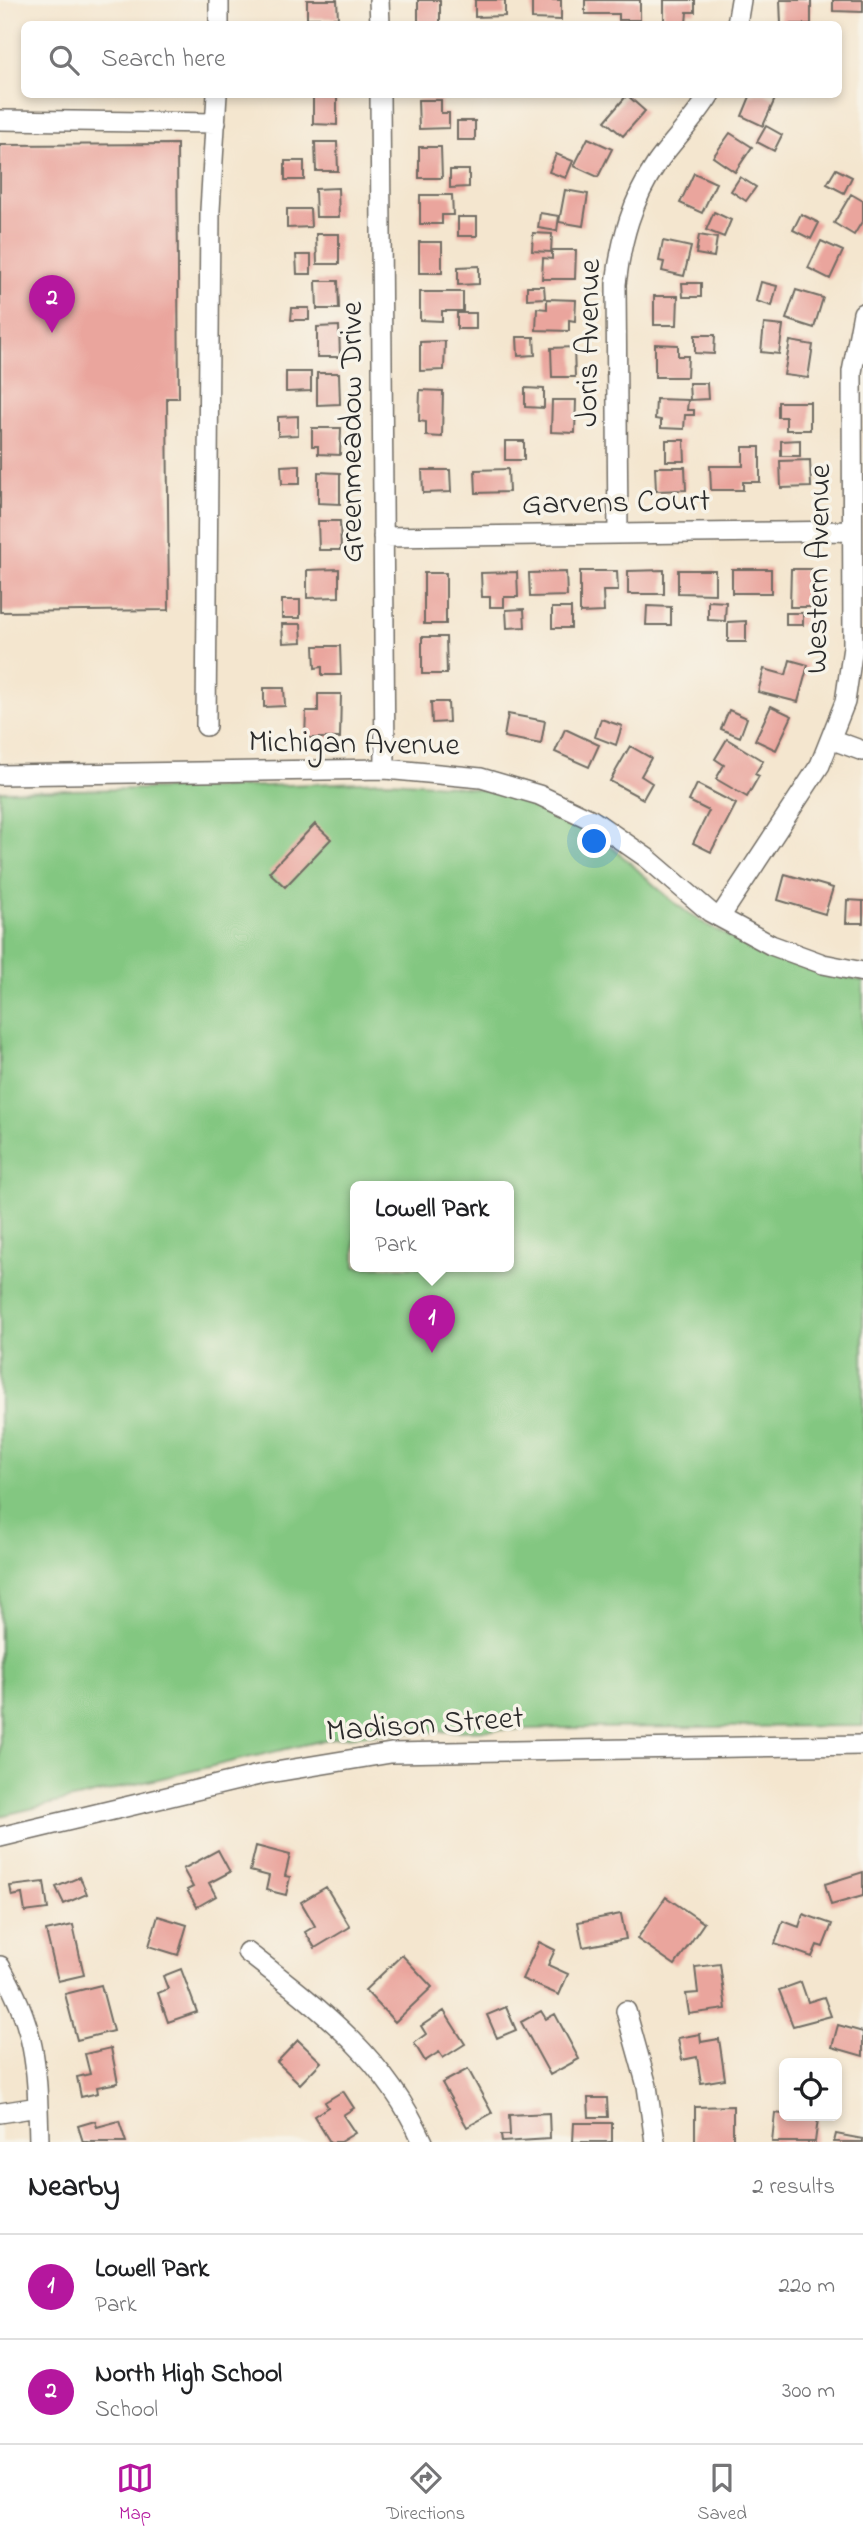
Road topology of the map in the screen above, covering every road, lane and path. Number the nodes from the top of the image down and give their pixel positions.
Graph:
1 (219, 0) edge
2 (379, 0) edge
3 (741, 0) edge
4 (219, 21) edge
5 (380, 21) edge
6 (738, 21) edge
7 (217, 98) edge
8 (380, 98) edge
9 (707, 98) edge
10 (0, 120) edge
11 (216, 123) junction
12 (863, 313) edge
13 (851, 531) junction
14 (618, 534) junction
15 (383, 537) junction
16 (206, 726) dead end
17 (833, 740) junction
18 (863, 751) edge
19 (385, 769) junction
20 (0, 775) edge
21 (719, 917) junction
22 (863, 972) edge
23 (863, 1745) edge
24 (0, 1837) edge
25 (247, 1952) dead end
26 (0, 1966) edge
27 (626, 2011) dead end
28 (38, 2106) junction
29 (0, 2113) edge
30 (39, 2142) edge
31 (423, 2142) edge
32 (655, 2142) edge

1 - 4 street
2 - 5 street
3 - 6 street
7 - 11 street
8 - 15 street, Greenmeadow Drive
9 - 14 street, Joris Avenue
10 - 11 street
11 - 16 street
12 - 13 street, Western Avenue
13 - 14 street, Garvens Court
13 - 17 street, Western Avenue
14 - 15 street, Garvens Court
15 - 19 street, Greenmeadow Drive
17 - 18 street
17 - 21 street, Western Avenue
19 - 20 street, Michigan Avenue
19 - 21 street, Michigan Avenue
21 - 22 street, Michigan Avenue
23 - 24 street, Madison Street
25 - 31 street
26 - 28 street
27 - 32 street
28 - 29 street
28 - 30 street

